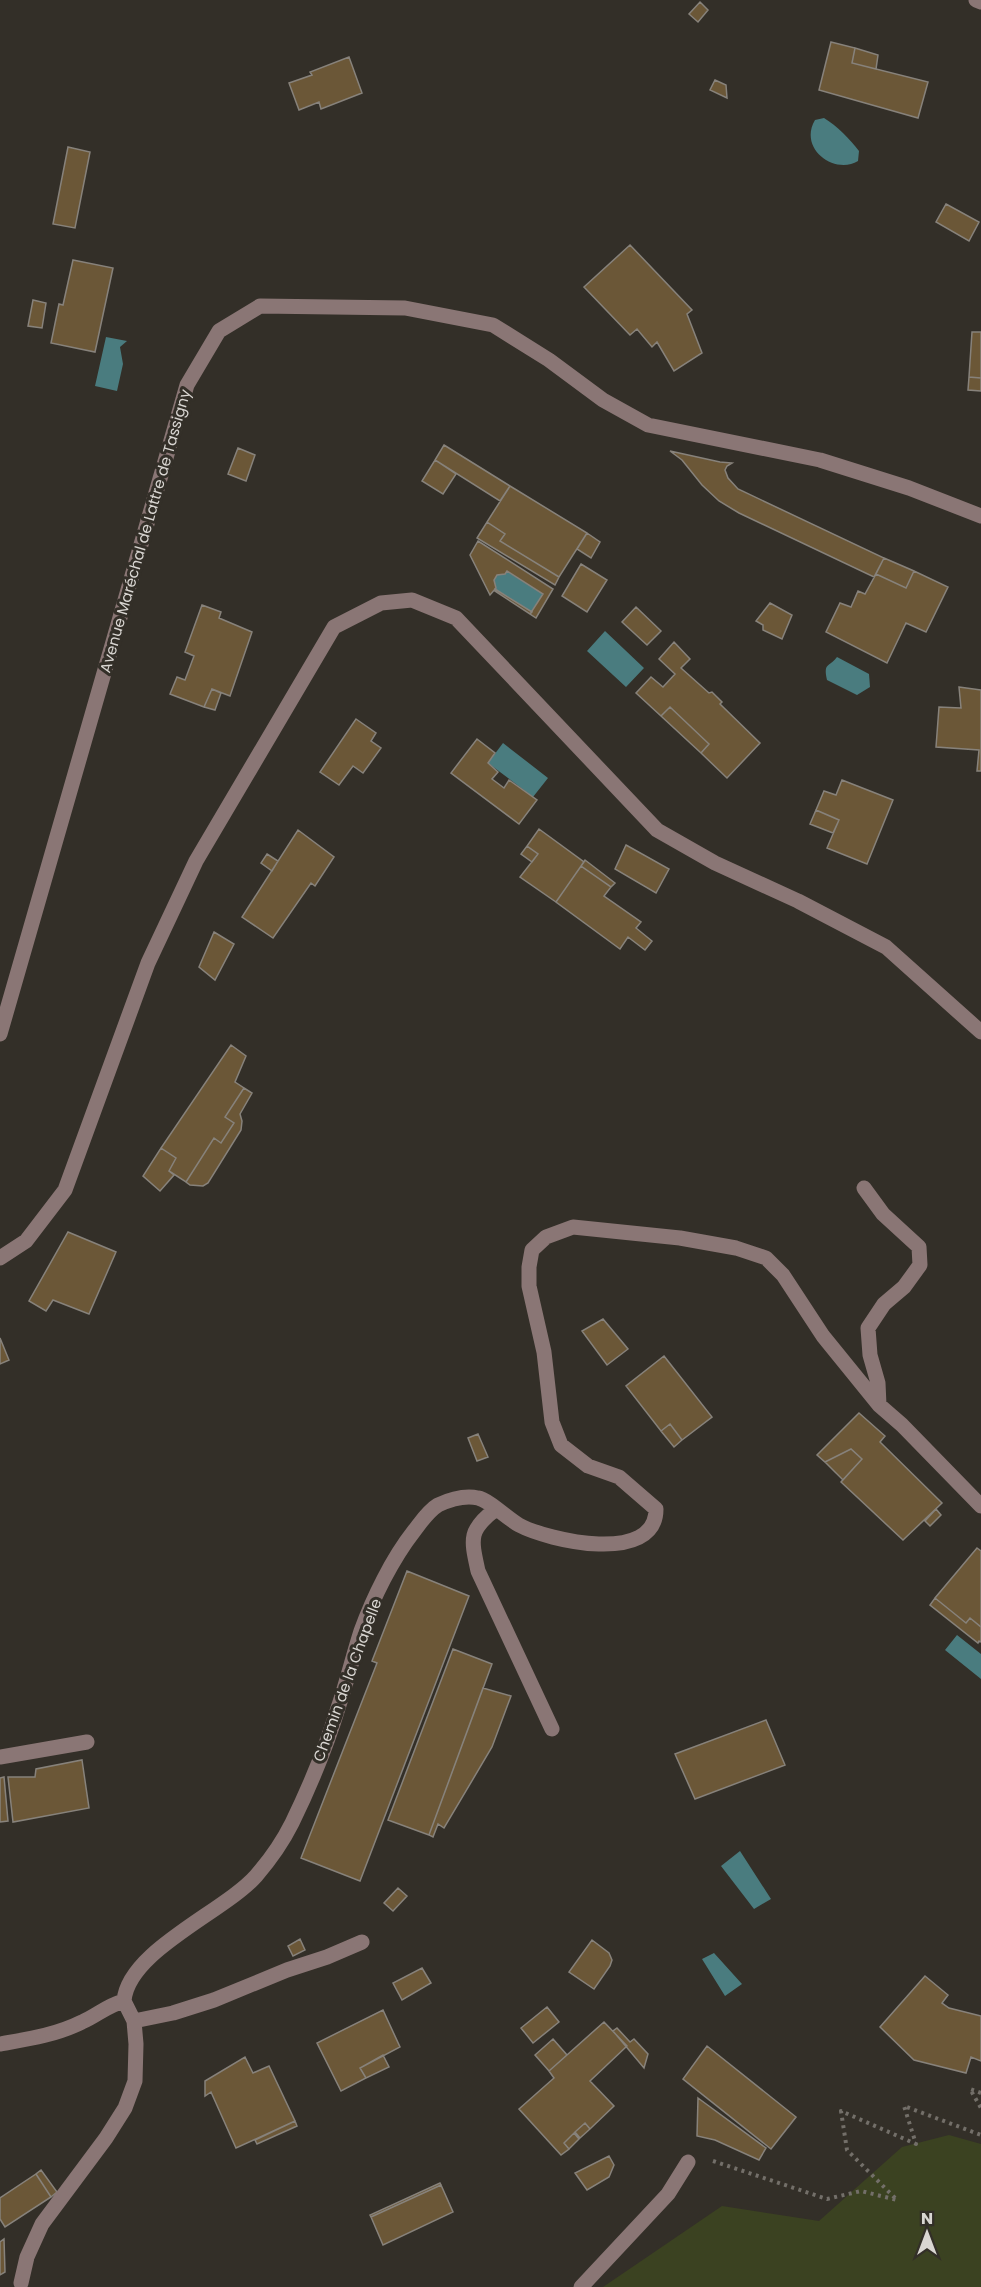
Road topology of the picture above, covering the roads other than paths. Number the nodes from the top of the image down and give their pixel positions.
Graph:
1 (976, 0) edge
2 (981, 2) edge
3 (981, 516) edge
4 (981, 1032) edge
5 (0, 1034) edge
6 (864, 1188) dead end
7 (0, 1258) edge
8 (879, 1405) junction
9 (981, 1506) edge
10 (496, 1509) junction
11 (552, 1729) dead end
12 (87, 1742) dead end
13 (0, 1757) edge
14 (362, 1942) dead end
15 (124, 2001) junction
16 (134, 2020) junction
17 (0, 2044) edge
18 (688, 2162) road end
19 (21, 2283) dead end
20 (581, 2287) edge

1 - 2 street
3 - 5 street, Avenue Maréchal de Lattre de Tassigny
4 - 7 street
6 - 8 street
8 - 9 street, Chemin de la Chapelle
8 - 10 street, Chemin de la Chapelle
10 - 11 street
10 - 15 street, Chemin de la Chapelle
12 - 13 street
14 - 16 street
15 - 16 street
15 - 17 street
16 - 19 street
18 - 20 street

